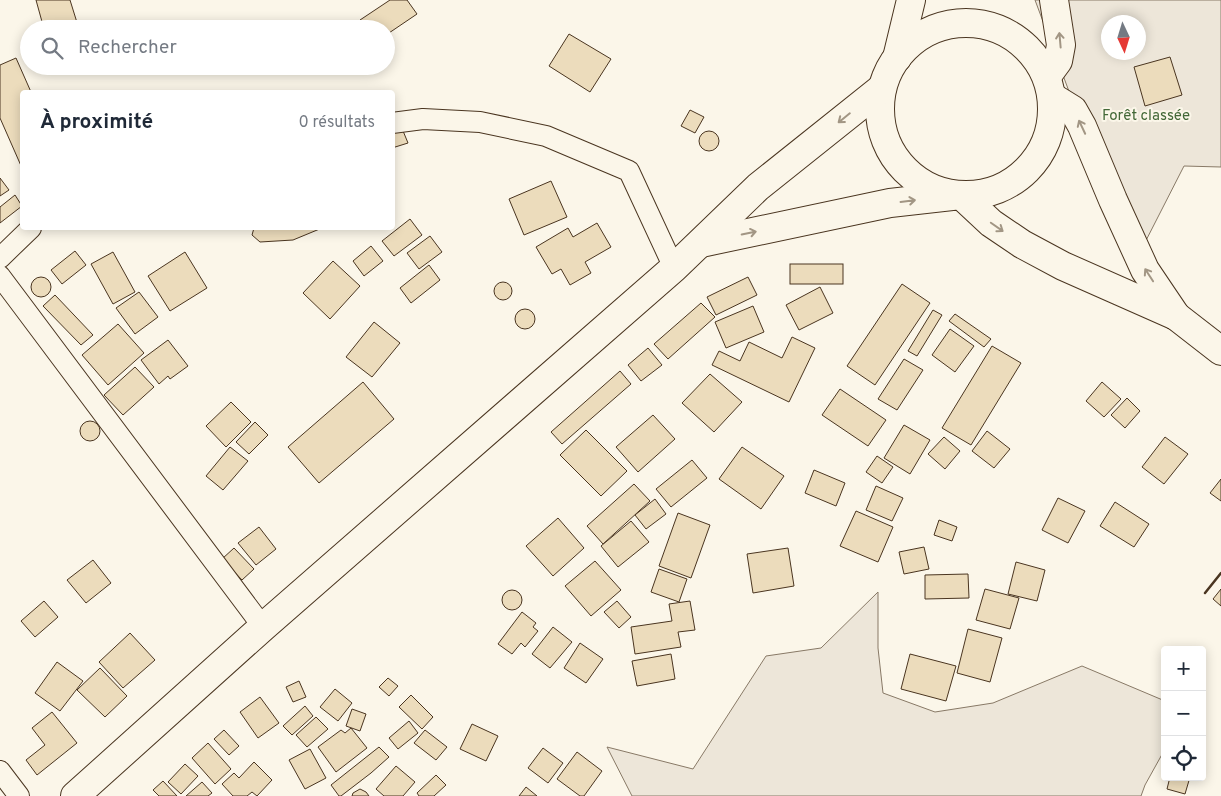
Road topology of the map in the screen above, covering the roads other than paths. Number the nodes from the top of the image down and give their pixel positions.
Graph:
1 (911, 0) edge
2 (1054, 0) edge
3 (897, 58) junction
4 (1050, 86) junction
5 (882, 88) junction
6 (395, 123) edge
7 (961, 195) junction
8 (29, 230) edge
9 (701, 243) junction
10 (0, 258) edge
11 (674, 268) junction
12 (0, 276) edge
13 (1176, 316) junction
14 (1221, 351) edge
15 (263, 627) junction
16 (0, 771) edge
17 (19, 796) edge
18 (75, 796) edge

1 - 3 highway
4 -> 2 highway
3 - 4 highway
3 - 5 highway
4 - 7 highway
13 -> 4 highway
5 - 7 highway
5 -> 9 highway
6 - 11 street
9 -> 7 highway
7 -> 13 highway
8 - 10 street
9 - 11 highway
11 - 15 highway
12 - 15 street
13 - 14 highway
15 - 18 highway
16 - 17 street

